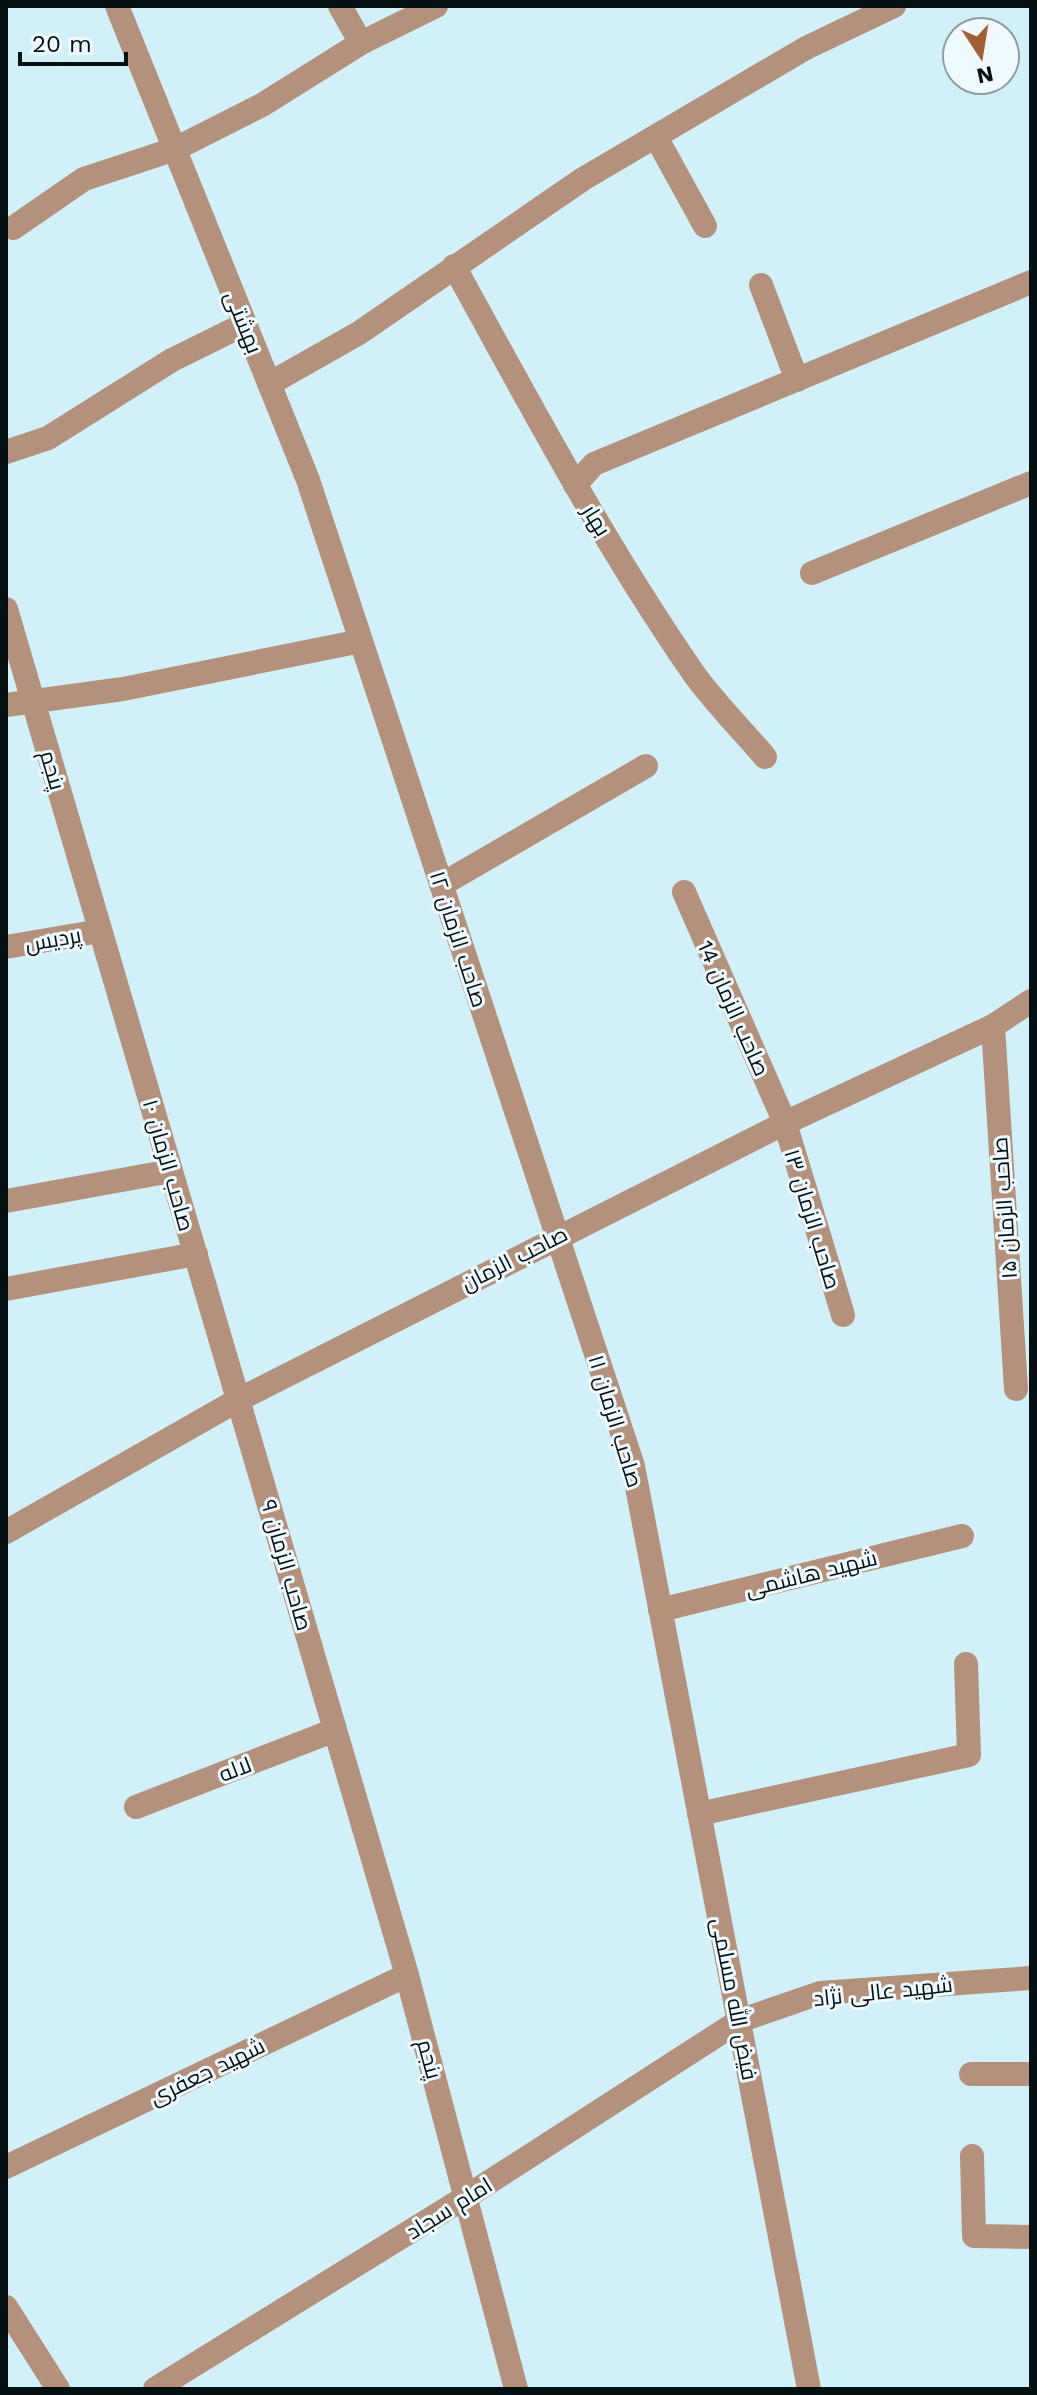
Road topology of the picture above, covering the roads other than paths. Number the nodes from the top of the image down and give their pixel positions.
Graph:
1 (117, 6) edge
2 (340, 6) edge
3 (436, 6) edge
4 (894, 6) edge
5 (361, 43) junction
6 (656, 137) junction
7 (175, 149) junction
8 (705, 226) dead end
9 (13, 228) dead end
10 (454, 266) junction
11 (1031, 282) edge
12 (761, 285) dead end
13 (245, 324) junction
14 (797, 380) junction
15 (269, 384) junction
16 (6, 452) edge
17 (1031, 483) edge
18 (575, 485) junction
19 (812, 573) dead end
20 (6, 609) edge
21 (361, 641) junction
22 (33, 701) junction
23 (6, 705) edge
24 (765, 757) dead end
25 (646, 766) dead end
26 (441, 885) junction
27 (684, 892) dead end
28 (100, 931) junction
29 (6, 947) edge
30 (1031, 1001) edge
31 (993, 1026) junction
32 (785, 1123) junction
33 (171, 1171) junction
34 (6, 1201) edge
35 (557, 1236) junction
36 (196, 1254) junction
37 (6, 1289) edge
38 (843, 1315) dead end
39 (1016, 1389) dead end
40 (238, 1400) junction
41 (6, 1532) edge
42 (962, 1536) dead end
43 (660, 1610) junction
44 (966, 1664) dead end
45 (335, 1730) junction
46 (136, 1807) dead end
47 (699, 1814) junction
48 (407, 1975) junction
49 (1031, 1978) edge
50 (739, 2021) junction
51 (971, 2074) dead end
52 (1031, 2074) edge
53 (972, 2156) dead end
54 (6, 2167) edge
55 (466, 2197) junction
56 (1031, 2237) edge
57 (6, 2307) edge
58 (166, 2386) edge
59 (58, 2389) edge
60 (516, 2389) edge
61 (809, 2389) edge

1 - 7 street, بهشتی
2 - 5 street
3 - 5 street
4 - 6 street
5 - 7 street
6 - 8 street
6 - 10 street
7 - 9 street
7 - 13 street, بهشتی
10 - 15 street
10 - 18 street, بهار
11 - 14 street
12 - 14 street
13 - 15 street, بهشتی
13 - 16 street
14 - 18 street
15 - 21 street, بهشتی
17 - 19 street
18 - 24 street, بهار
20 - 22 street, پنجم
21 - 22 street
21 - 26 street, صاحب الزمان ۱۲
22 - 23 street
22 - 28 street, پنجم
25 - 26 street
26 - 35 street, صاحب الزمان ۱۲
27 - 32 street, صاحب الزمان 14
28 - 29 street, پردیس
28 - 33 street, صاحب الزمان ۱۰
30 - 31 street, صاحب الزمان
31 - 32 street, صاحب الزمان
31 - 39 street, صاحب الزمان ۱۵
32 - 35 street, صاحب الزمان
32 - 38 street, صاحب الزمان ۱۳
33 - 34 street
33 - 36 street, صاحب الزمان ۱۰
35 - 40 street, صاحب الزمان
35 - 43 street, صاحب الزمان ۱۱
36 - 37 street
36 - 40 street, صاحب الزمان ۱۰
40 - 41 street, صاحب الزمان
40 - 45 street, صاحب الزمان ۹
42 - 43 street, شهید هاشمی
43 - 47 street, فیض الله مسلمی
44 - 47 street
45 - 46 street, لاله
45 - 48 street, پنجم
47 - 50 street, فیض الله مسلمی
48 - 54 street, شهید جعفری
48 - 55 street, پنجم
49 - 50 street, شهید عالی نژاد
50 - 55 street, امام سجاد
50 - 61 street, فیض الله مسلمی
51 - 52 street
53 - 56 street
55 - 58 street, امام سجاد
55 - 60 street, پنجم
57 - 59 street

